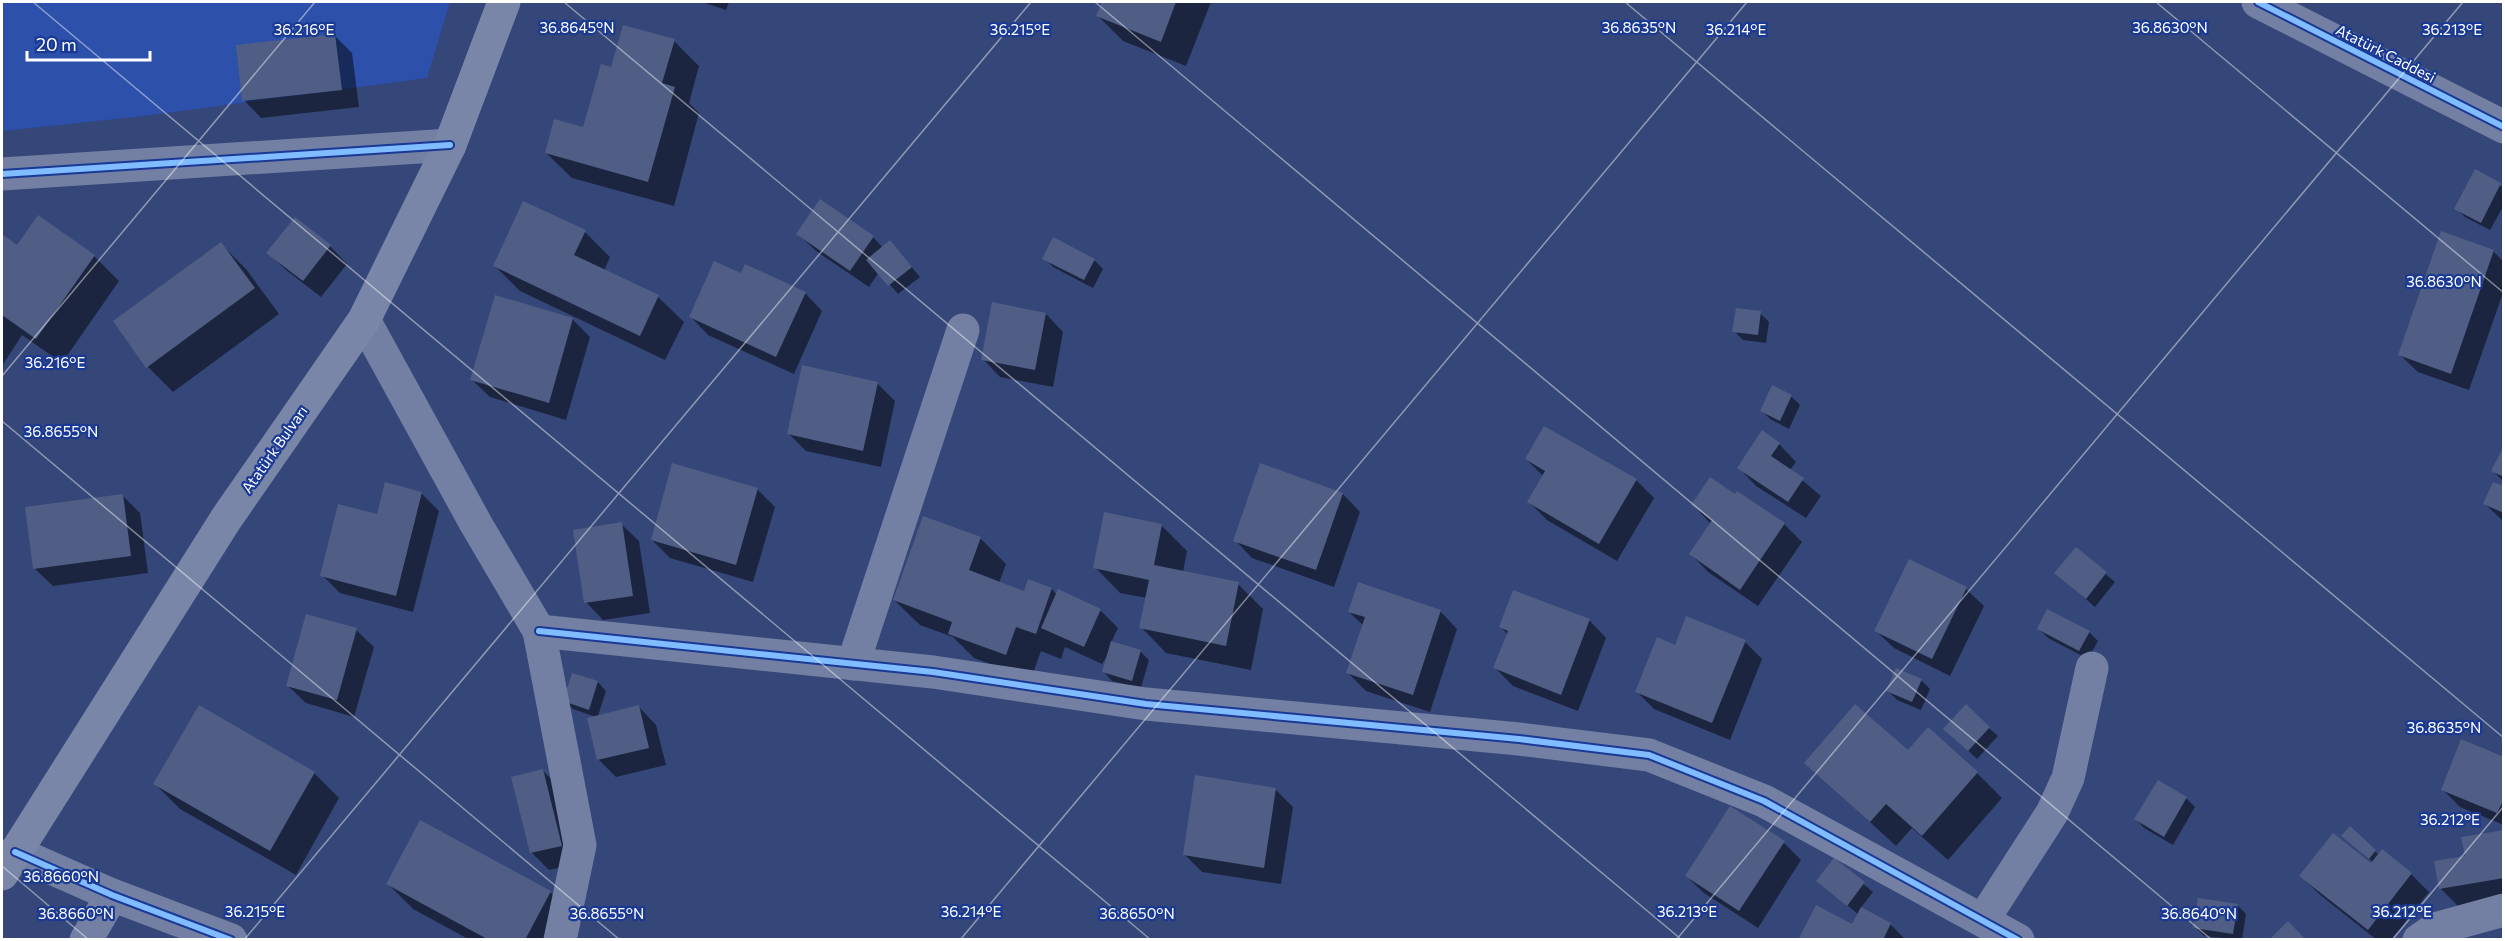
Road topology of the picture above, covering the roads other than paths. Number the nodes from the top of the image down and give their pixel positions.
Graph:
1 (504, 2) edge
2 (2258, 2) edge
3 (2504, 127) edge
4 (450, 145) junction
5 (2, 174) edge
6 (364, 320) junction
7 (963, 330) dead end
8 (539, 631) junction
9 (853, 664) junction
10 (2092, 668) dead end
11 (8, 863) edge
12 (112, 895) junction
13 (2504, 910) edge
14 (1983, 920) junction
15 (86, 939) edge
16 (231, 939) edge
17 (560, 939) edge
18 (2018, 939) edge
19 (2419, 939) edge

1 - 4 main road, Atatürk Bulvarı
2 - 3 street, Atatürk Caddesi
4 - 5 street
4 - 6 main road, Atatürk Bulvarı
6 - 8 street
6 - 11 main road, Atatürk Bulvarı
7 - 9 street
8 - 9 street
8 - 17 street
9 - 14 street
10 - 14 street
11 - 12 street
12 - 15 street
12 - 16 street
13 - 19 street
14 - 18 street

